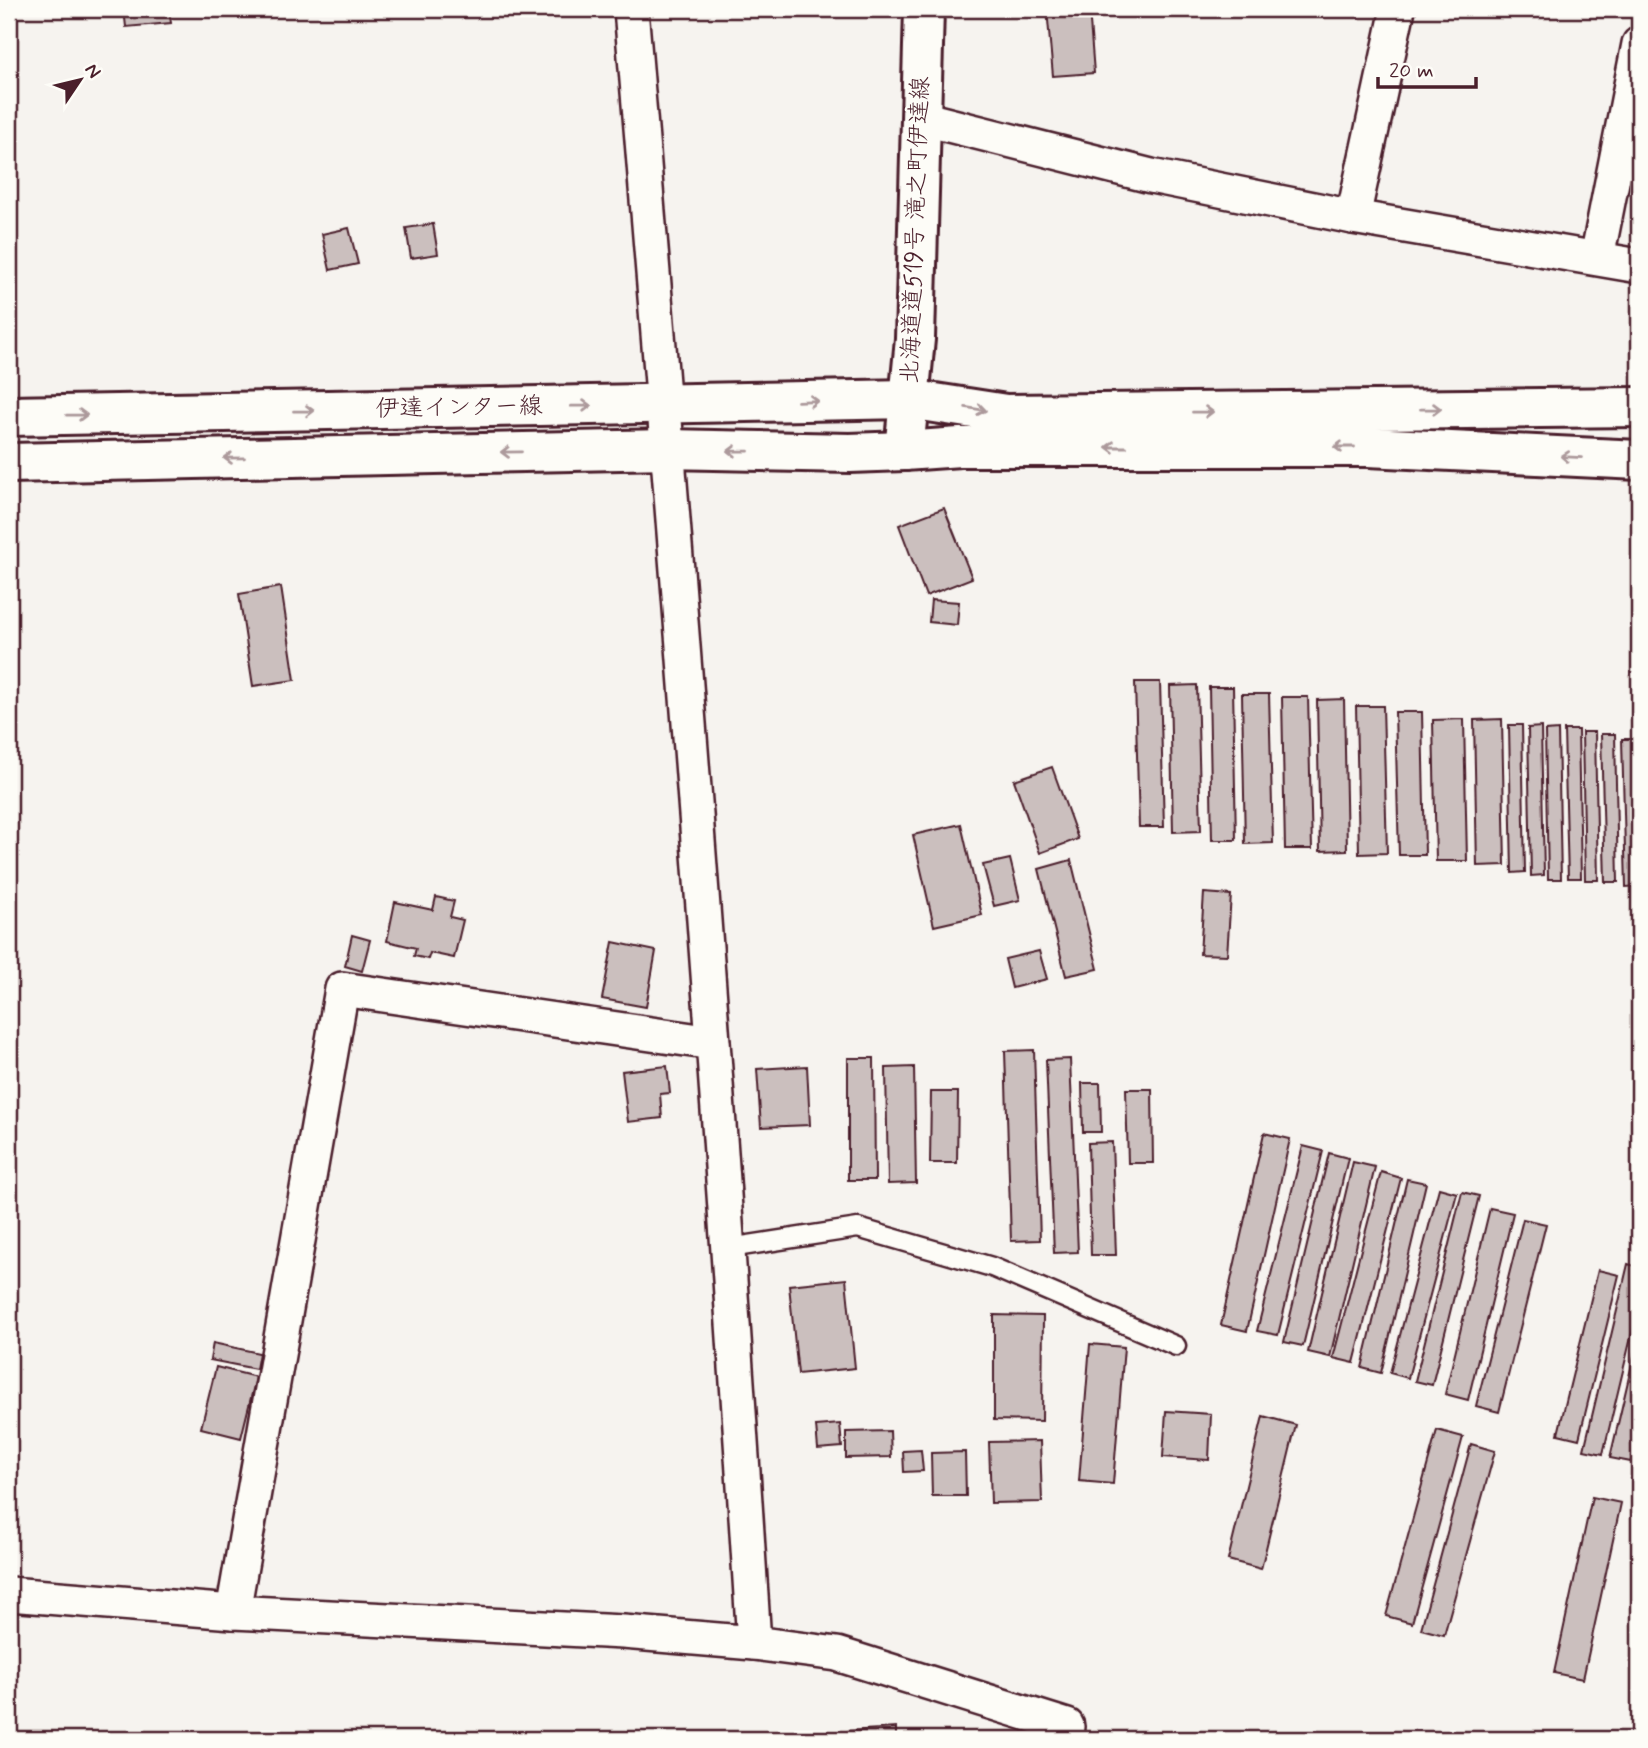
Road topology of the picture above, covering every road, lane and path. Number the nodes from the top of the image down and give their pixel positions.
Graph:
1 (631, 9) edge
2 (924, 9) edge
3 (1398, 9) edge
4 (1639, 44) edge
5 (921, 118) junction
6 (1353, 217) junction
7 (1597, 258) junction
8 (1639, 266) edge
9 (909, 398) junction
10 (664, 405) junction
11 (1639, 407) edge
12 (9, 416) edge
13 (668, 449) junction
14 (904, 451) junction
15 (1639, 460) edge
16 (9, 463) edge
17 (713, 1043) junction
18 (729, 1248) junction
19 (1176, 1346) dead end
20 (9, 1594) edge
21 (233, 1612) junction
22 (754, 1643) junction
23 (1066, 1739) edge

1 - 10 street
2 - 5 main road, 北海道道519号 滝之町伊達線
3 - 6 street
4 - 7 street
5 - 6 street
5 - 9 main road, 北海道道519号 滝之町伊達線
6 - 7 street
7 - 8 street
10 -> 9 main road, 伊達インター線
9 -> 11 main road, 伊達インター線
9 - 14 main road, 北海道道519号 滝之町伊達線
12 -> 10 main road, 伊達インター線
10 - 13 street
14 -> 13 main road, 伊達インター線
13 -> 16 main road, 伊達インター線
13 - 17 street
15 -> 14 main road, 伊達インター線
17 - 18 street
17 - 21 street
18 - 19 lane
18 - 22 street
20 - 21 street
21 - 22 street
22 - 23 street

